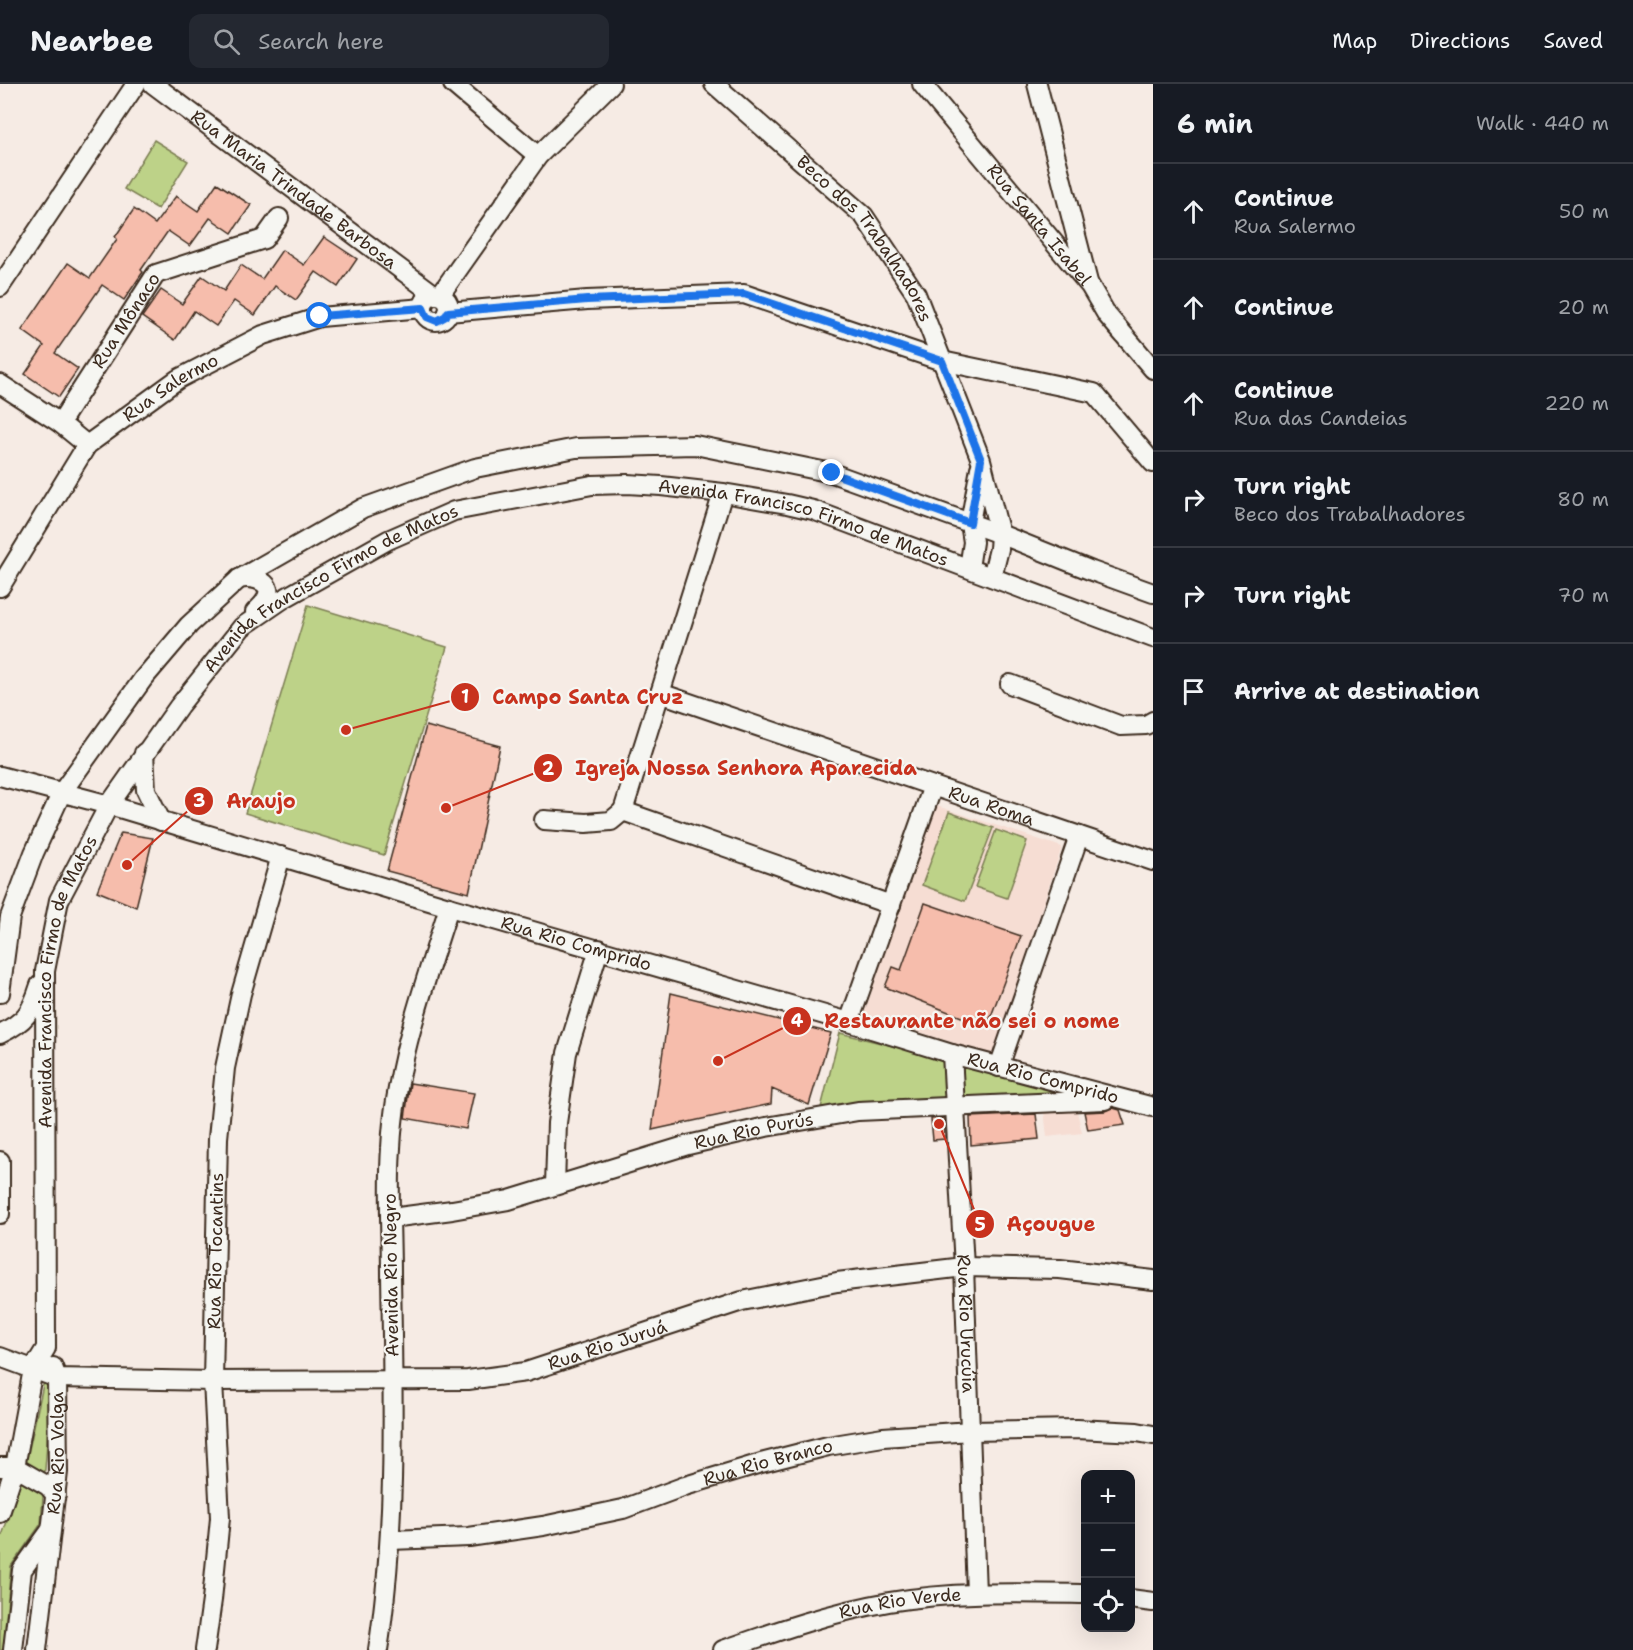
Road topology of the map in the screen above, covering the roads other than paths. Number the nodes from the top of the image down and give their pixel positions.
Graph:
1 (136, 84) edge
2 (153, 84) edge
3 (453, 84) edge
4 (611, 84) edge
5 (714, 84) edge
6 (922, 84) edge
7 (1036, 84) edge
8 (538, 156) junction
9 (279, 218) dead end
10 (1090, 286) junction
11 (0, 287) edge
12 (436, 302) junction
13 (942, 361) junction
14 (1153, 369) edge
15 (0, 384) edge
16 (60, 423) junction
17 (87, 445) junction
18 (981, 460) junction
19 (1153, 462) edge
20 (723, 494) junction
21 (970, 523) junction
22 (1000, 534) junction
23 (969, 568) junction
24 (992, 577) junction
25 (239, 579) junction
26 (0, 587) edge
27 (1153, 593) edge
28 (242, 627) junction
29 (1153, 638) edge
30 (1010, 684) dead end
31 (660, 693) junction
32 (1153, 722) edge
33 (144, 753) junction
34 (0, 776) edge
35 (933, 786) junction
36 (62, 792) junction
37 (109, 805) junction
38 (623, 811) junction
39 (544, 820) dead end
40 (161, 821) junction
41 (1079, 836) junction
42 (281, 856) junction
43 (1153, 861) edge
44 (891, 905) junction
45 (449, 907) junction
46 (599, 949) junction
47 (45, 970) junction
48 (0, 993) edge
49 (849, 1022) junction
50 (0, 1034) edge
51 (952, 1054) junction
52 (999, 1067) junction
53 (1125, 1099) junction
54 (956, 1105) junction
55 (1153, 1107) edge
56 (0, 1161) edge
57 (555, 1185) junction
58 (0, 1214) edge
59 (391, 1218) junction
60 (964, 1267) junction
61 (1153, 1280) edge
62 (46, 1348) junction
63 (0, 1357) edge
64 (33, 1369) junction
65 (57, 1378) junction
66 (213, 1381) junction
67 (392, 1381) junction
68 (971, 1431) junction
69 (1153, 1435) edge
70 (7, 1467) edge
71 (56, 1495) junction
72 (0, 1513) edge
73 (51, 1529) junction
74 (390, 1540) junction
75 (976, 1593) junction
76 (1081, 1594) edge
77 (1135, 1600) edge
78 (1153, 1602) edge
79 (729, 1649) edge
80 (13, 1650) edge
81 (37, 1650) edge
82 (205, 1650) edge
83 (378, 1650) edge

1 - 11 street
2 - 12 street, Rua Maria Trindade Barbosa
3 - 8 street
4 - 8 street
5 - 13 street, Beco dos Trabalhadores
6 - 10 street, Rua Santa Isabel
7 - 10 street
8 - 12 street
9 - 16 street, Rua Mônaco
10 - 14 street, Rua Santa Isabel
12 - 13 street, Rua Salermo
12 - 17 street, Rua Salermo
13 - 18 street, Beco dos Trabalhadores
13 - 19 street, Rua Salermo
15 - 16 street
16 - 17 street
17 - 26 street, Rua Salermo
18 - 21 street
18 - 22 street, Beco dos Trabalhadores
20 - 23 street, Avenida Francisco Firmo de Matos
20 - 28 street, Avenida Francisco Firmo de Matos
20 - 31 street
21 - 22 street, Avenida Francisco Firmo de Matos
21 - 23 street
21 - 25 street, Avenida Francisco Firmo de Matos
22 - 24 street, Beco dos Trabalhadores
22 - 27 street, Avenida Francisco Firmo de Matos
23 - 24 street, Avenida Francisco Firmo de Matos
24 - 29 street, Avenida Francisco Firmo de Matos
25 - 28 street
25 - 36 street, Avenida Francisco Firmo de Matos
28 - 33 street, Avenida Francisco Firmo de Matos
30 - 32 street
31 - 35 street, Rua Roma
31 - 38 street
33 - 37 street, Avenida Francisco Firmo de Matos
33 - 40 street
34 - 36 street, Rua Rio Comprido
35 - 41 street, Rua Roma
35 - 44 street
36 - 37 street, Rua Rio Comprido
36 - 48 street, Avenida Francisco Firmo de Matos
37 - 40 street, Rua Rio Comprido
37 - 47 street, Avenida Francisco Firmo de Matos
38 - 39 street
38 - 44 street
40 - 42 street, Rua Rio Comprido
41 - 43 street, Rua Roma
41 - 52 street
42 - 45 street, Rua Rio Comprido
42 - 66 street, Rua Rio Tocantins
44 - 49 street
45 - 46 street, Rua Rio Comprido
45 - 59 street, Avenida Rio Negro
46 - 49 street, Rua Rio Comprido
46 - 57 street
47 - 50 street
47 - 62 street, Avenida Francisco Firmo de Matos
49 - 51 street, Rua Rio Comprido
51 - 52 street, Rua Rio Comprido
51 - 54 street, Rua Rio Urucúia
52 - 53 street, Rua Rio Comprido
53 - 54 street, Rua Rio Purús
53 - 55 street, Rua Rio Comprido
54 - 57 street, Rua Rio Purús
54 - 60 street, Rua Rio Urucúia
56 - 58 street
57 - 59 street, Rua Rio Purús
59 - 67 street, Avenida Rio Negro
60 - 61 street, Rua Rio Juruá
60 - 67 street, Rua Rio Juruá
60 - 68 street, Rua Rio Urucúia
62 - 64 street
62 - 65 street, Avenida Francisco Firmo de Matos
63 - 64 street, Rua Rio Juruá
64 - 65 street, Rua Rio Juruá
64 - 70 street
65 - 66 street, Rua Rio Juruá
65 - 71 street, Rua Rio Volga
66 - 67 street, Rua Rio Juruá
66 - 82 street, Rua Rio Tocantins
67 - 74 street, Avenida Rio Negro
68 - 69 street, Rua Rio Branco
68 - 74 street, Rua Rio Branco
68 - 75 street, Rua Rio Urucúia
70 - 71 street
70 - 72 street
71 - 73 street, Rua Rio Volga
73 - 80 street
73 - 81 street, Rua Rio Volga
74 - 83 street, Avenida Rio Negro
75 - 76 street, Rua Rio Verde
75 - 79 street, Rua Rio Verde
77 - 78 street

